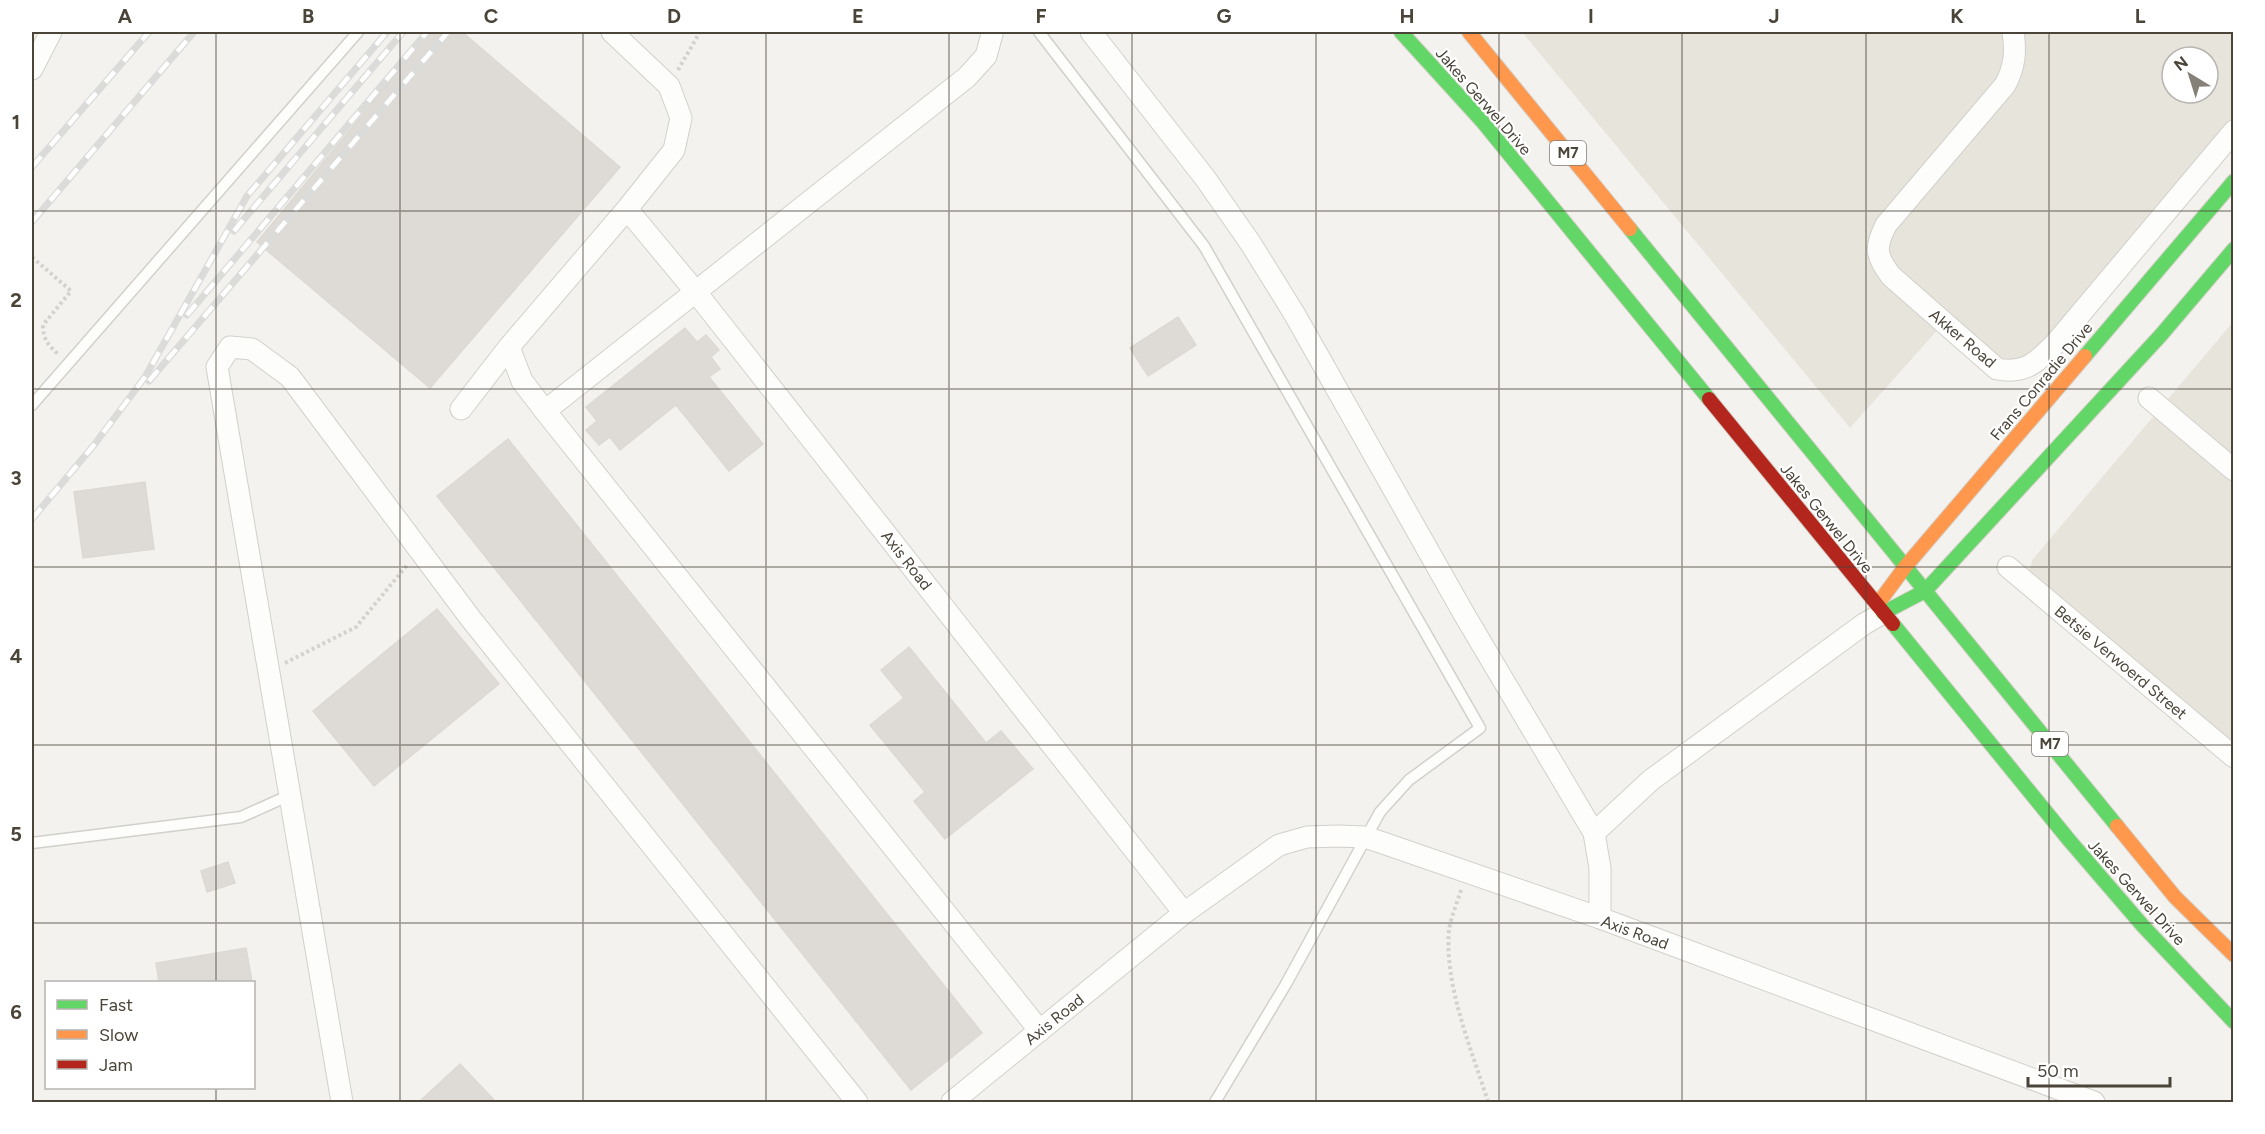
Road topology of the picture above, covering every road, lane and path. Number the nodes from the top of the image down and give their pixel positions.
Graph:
1 (51, 32) edge
2 (357, 32) edge
3 (612, 32) edge
4 (700, 32) edge
5 (991, 32) edge
6 (1039, 32) edge
7 (1091, 32) edge
8 (1401, 32) edge
9 (1469, 32) edge
10 (2013, 32) edge
11 (32, 69) edge
12 (669, 87) junction
13 (2234, 131) edge
14 (2234, 181) edge
15 (627, 209) junction
16 (2234, 249) edge
17 (32, 257) edge
18 (695, 291) junction
19 (509, 347) junction
20 (68, 363) junction
21 (2149, 398) dead end
22 (32, 405) edge
23 (461, 409) dead end
24 (545, 411) junction
25 (2234, 471) edge
26 (420, 551) junction
27 (1905, 567) junction
28 (2008, 567) dead end
29 (1925, 591) junction
30 (1880, 609) junction
31 (269, 671) junction
32 (2234, 757) edge
33 (290, 795) junction
34 (1594, 833) junction
35 (1365, 837) junction
36 (32, 843) edge
37 (1466, 872) junction
38 (1184, 913) junction
39 (1600, 918) junction
40 (2234, 955) edge
41 (2234, 1022) edge
42 (1040, 1031) junction
43 (342, 1102) edge
44 (858, 1102) edge
45 (952, 1102) edge
46 (1215, 1102) edge
47 (1488, 1102) edge
48 (2094, 1102) edge

1 - 11 street
2 - 20 lane
3 - 12 street
4 - 12 path
5 - 18 street
6 - 35 lane
7 - 34 street
8 - 30 main road, Jakes Gerwel Drive
9 - 27 main road, Jakes Gerwel Drive / M7
10 - 13 street, Akker Road
12 - 15 street
14 - 27 main road, Frans Conradie Drive
15 - 18 street, Axis Road
15 - 19 street
16 - 29 main road
17 - 20 path
18 - 24 street
18 - 38 street, Axis Road
19 - 23 street
19 - 24 street
20 - 22 lane
21 - 25 street
24 - 42 street
26 - 31 path
26 - 31 street
26 - 44 street
27 - 29 main road, Jakes Gerwel Drive / M7
27 - 30 main road, Frans Conradie Drive
28 - 32 street, Betsie Verwoerd Street
29 - 30 main road
29 - 40 main road, Jakes Gerwel Drive / M7
30 - 34 street
30 - 41 main road, Jakes Gerwel Drive
31 - 33 street
33 - 36 lane
33 - 43 street
34 - 39 street
35 - 37 street, Axis Road
35 - 38 street, Axis Road
35 - 46 lane
37 - 39 street, Axis Road
37 - 47 path
38 - 42 street, Axis Road
39 - 48 street, Axis Road
42 - 45 street, Axis Road

